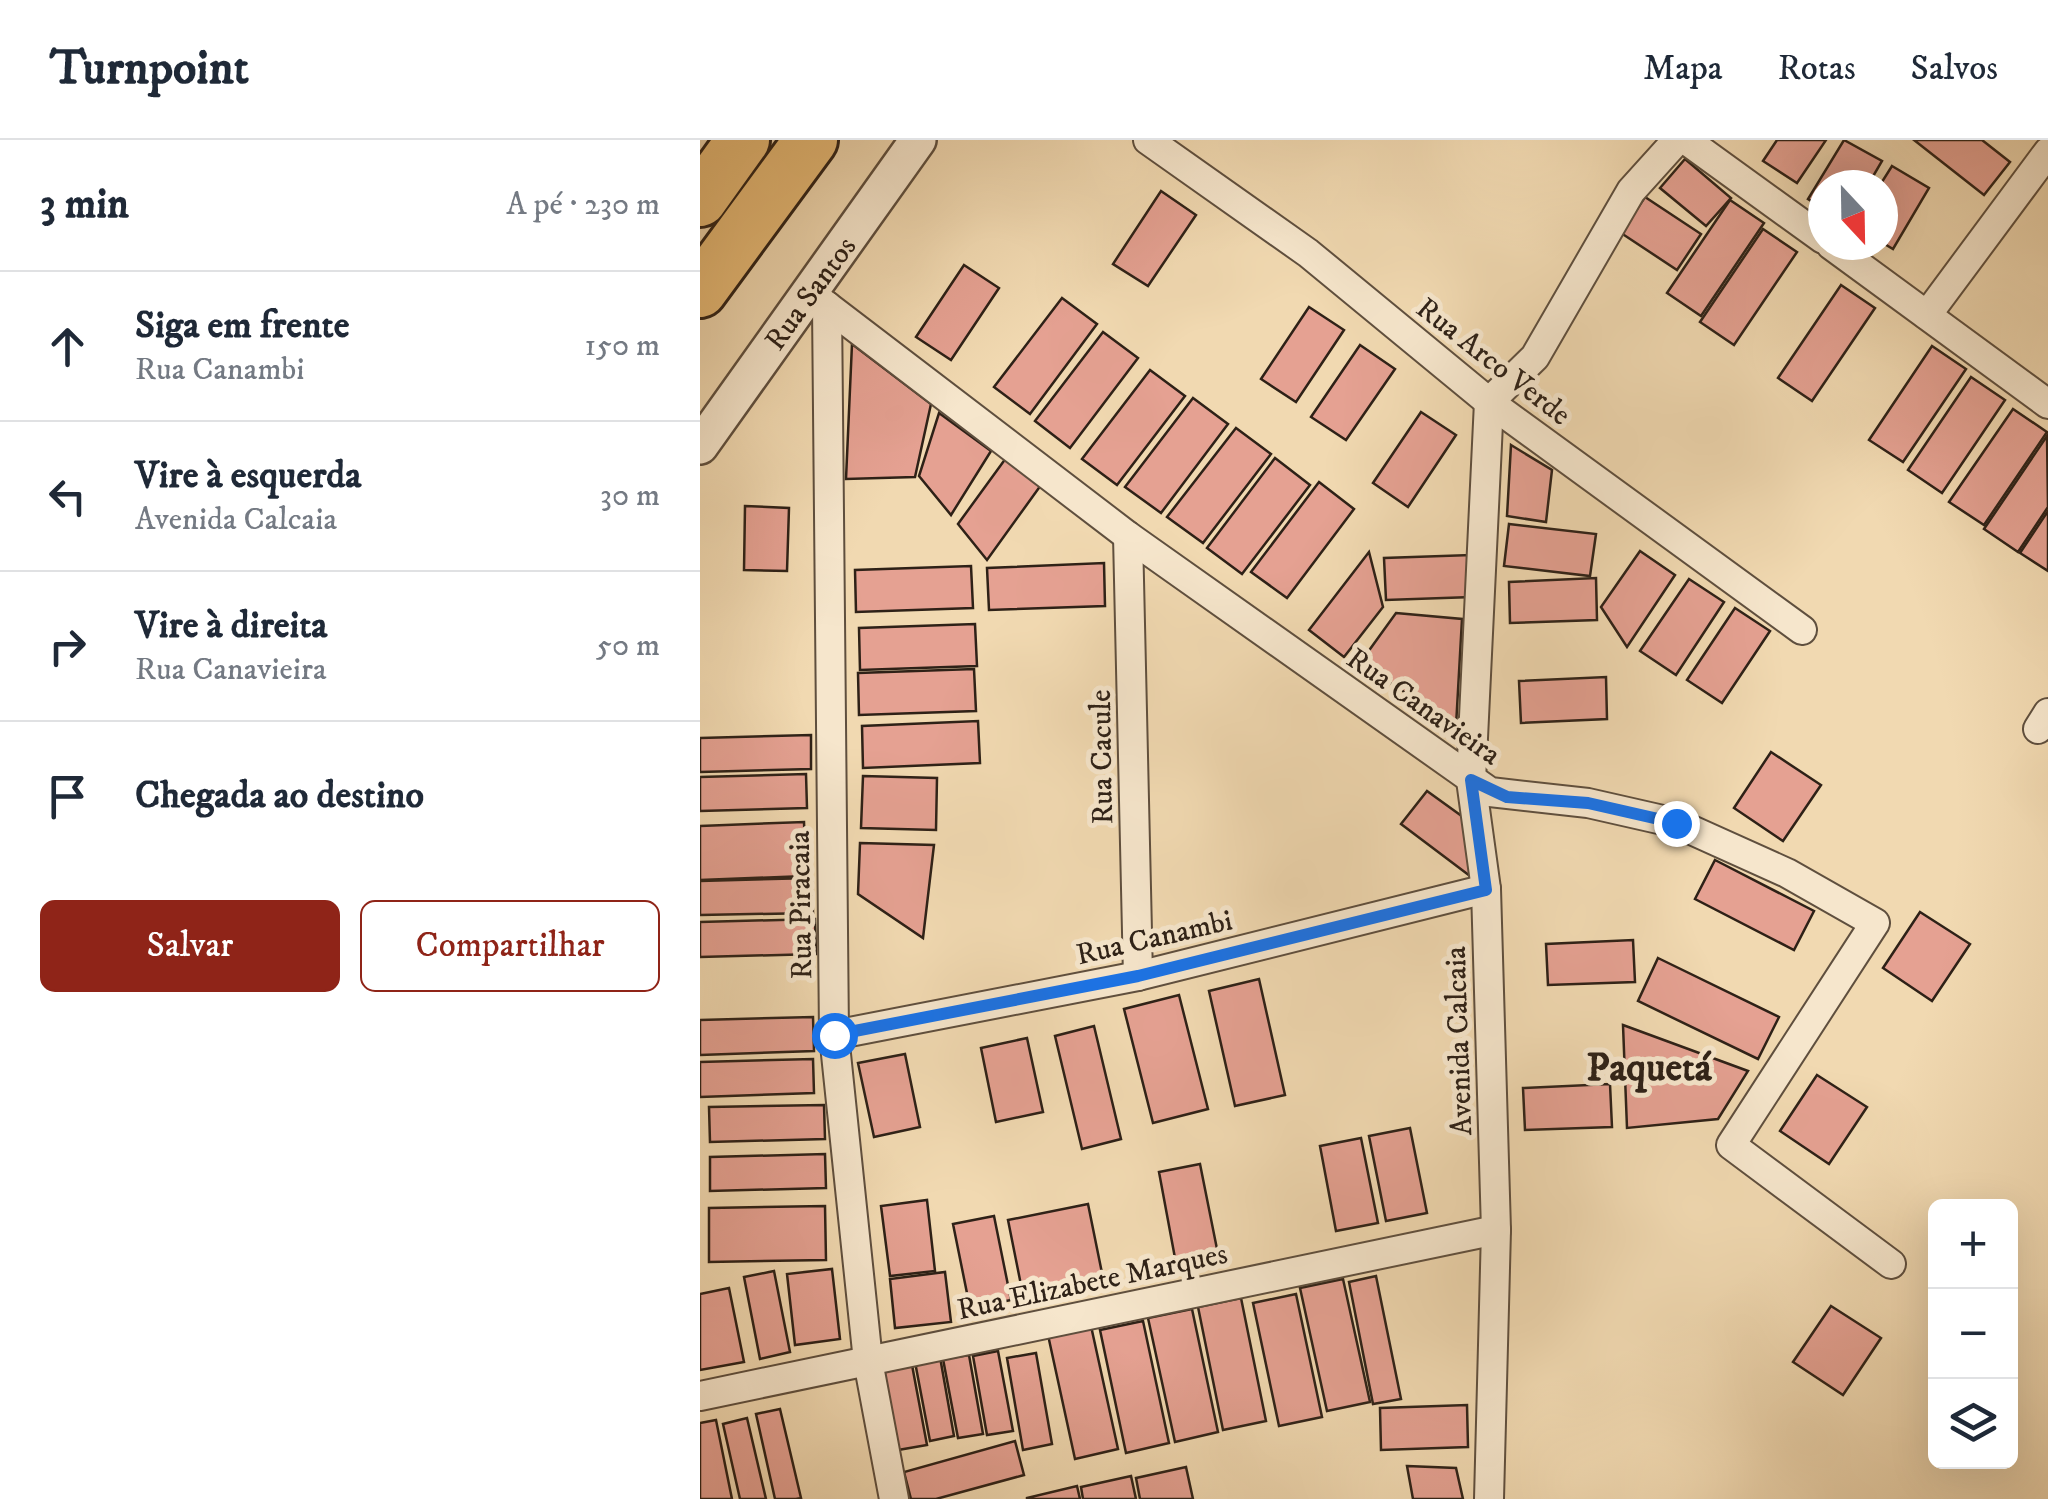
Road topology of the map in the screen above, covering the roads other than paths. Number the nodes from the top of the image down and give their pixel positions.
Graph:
1 (744, 140) edge
2 (811, 140) edge
3 (918, 140) edge
4 (1148, 140) edge
5 (1677, 140) edge
6 (1686, 140) edge
7 (2048, 152) edge
8 (700, 200) edge
9 (1808, 228) edge
10 (1852, 260) edge
11 (700, 292) edge
12 (819, 300) junction
13 (1928, 314) junction
14 (1489, 402) junction
15 (2048, 404) edge
16 (700, 446) edge
17 (1128, 536) junction
18 (1802, 630) dead end
19 (1471, 780) junction
20 (1486, 890) junction
21 (1138, 976) junction
22 (834, 1035) junction
23 (1496, 1230) junction
24 (1892, 1264) dead end
25 (868, 1361) junction
26 (700, 1396) edge
27 (894, 1499) edge
28 (1489, 1499) edge

1 - 8 highway
2 - 11 highway
3 - 12 street, Rua Santos
4 - 14 street, Rua Arco Verde
5 - 14 street
6 - 9 street
7 - 13 street
10 - 13 street
12 - 16 street, Rua Santos
12 - 17 street, Rua Canavieira
12 - 22 street, Rua Piracaia
13 - 15 street
14 - 18 street, Rua Arco Verde
14 - 19 street, Avenida Calcaia
17 - 19 street, Rua Canavieira
17 - 21 street, Rua Cacule
19 - 20 street, Avenida Calcaia
19 - 24 street, Rua Canavieira
20 - 21 street, Rua Canambi
20 - 23 street, Avenida Calcaia
21 - 22 street, Rua Canambi
22 - 25 street, Rua Piracaia
23 - 25 street, Rua Elizabete Marques
23 - 28 street, Avenida Calcaia
25 - 26 street, Rua Elizabete Marques
25 - 27 street, Rua Piracaia

